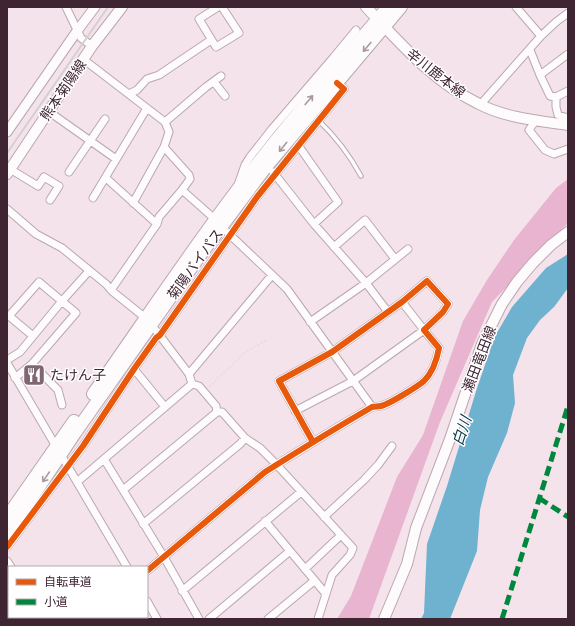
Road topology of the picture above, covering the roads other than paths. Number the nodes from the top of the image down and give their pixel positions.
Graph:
1 (66, 7) edge
2 (95, 7) edge
3 (122, 7) edge
4 (218, 7) edge
5 (222, 7) edge
6 (366, 7) edge
7 (388, 7) edge
8 (401, 7) edge
9 (516, 7) edge
10 (567, 17) edge
11 (381, 23) junction
12 (356, 30) dead end
13 (77, 31) junction
14 (541, 36) junction
15 (211, 40) junction
16 (92, 46) junction
17 (530, 50) junction
18 (568, 54) edge
19 (83, 59) junction
20 (336, 60) junction
21 (540, 75) junction
22 (221, 76) dead end
23 (214, 82) junction
24 (337, 83) junction
25 (568, 91) edge
26 (129, 94) junction
27 (225, 96) dead end
28 (556, 98) junction
29 (480, 105) junction
30 (147, 108) junction
31 (48, 111) junction
32 (568, 118) edge
33 (105, 119) dead end
34 (318, 120) junction
35 (536, 120) junction
36 (165, 122) junction
37 (568, 125) edge
38 (7, 132) edge
39 (90, 141) junction
40 (298, 145) junction
41 (164, 147) junction
42 (568, 149) edge
43 (116, 160) junction
44 (271, 170) junction
45 (9, 172) edge
46 (69, 172) dead end
47 (361, 176) dead end
48 (106, 178) junction
49 (182, 190) junction
50 (93, 198) dead end
51 (50, 200) dead end
52 (134, 203) junction
53 (7, 208) edge
54 (158, 224) junction
55 (314, 224) junction
56 (222, 227) junction
57 (568, 232) edge
58 (334, 248) junction
59 (408, 249) dead end
60 (395, 259) junction
61 (89, 271) junction
62 (272, 275) junction
63 (366, 283) junction
64 (111, 290) junction
65 (62, 301) junction
66 (402, 302) junction
67 (388, 312) junction
68 (149, 321) junction
69 (310, 322) junction
70 (424, 330) junction
71 (160, 334) junction
72 (33, 336) junction
73 (332, 352) junction
74 (7, 362) edge
75 (32, 364) junction
76 (134, 369) junction
77 (189, 374) junction
78 (15, 378) junction
79 (353, 381) junction
80 (192, 384) junction
81 (62, 405) dead end
82 (166, 407) junction
83 (372, 407) junction
84 (296, 411) junction
85 (217, 412) junction
86 (245, 438) junction
87 (313, 442) junction
88 (392, 446) dead end
89 (59, 450) junction
90 (104, 459) junction
91 (276, 464) junction
92 (68, 465) junction
93 (77, 482) junction
94 (28, 486) junction
95 (123, 490) junction
96 (301, 492) junction
97 (7, 511) edge
98 (7, 517) edge
99 (324, 517) junction
100 (266, 521) junction
101 (144, 524) junction
102 (7, 535) edge
103 (340, 535) junction
104 (7, 547) edge
105 (290, 551) junction
106 (164, 557) junction
107 (126, 566) edge
108 (305, 569) junction
109 (148, 570) edge
110 (314, 581) junction
111 (182, 591) junction
112 (326, 594) junction
113 (148, 603) edge
114 (322, 607) junction
115 (157, 619) edge
116 (199, 619) edge
117 (209, 619) edge
118 (268, 619) edge
119 (318, 619) edge
120 (321, 619) edge
121 (384, 619) edge

1 - 13 street
2 - 13 street
3 - 16 main road, 熊本菊陽線
4 - 15 street
5 - 15 street
6 - 11 main road, 辛川鹿本線
7 - 11 highway, 菊陽バイパス
8 - 11 highway, 菊陽バイパス
9 - 14 street
10 - 14 street
11 - 20 highway, 菊陽バイパス
11 -> 24 highway, 菊陽バイパス
11 - 29 main road, 辛川鹿本線
12 - 20 street
13 - 16 street
13 - 38 street
14 - 17 street
15 - 26 street
16 - 19 main road, 熊本菊陽線
17 - 21 street
17 - 29 street
18 - 21 street
19 - 26 street
19 - 31 main road, 熊本菊陽線
20 - 56 highway, 菊陽バイパス
21 - 28 street
22 - 23 street
23 - 27 street
23 - 36 street
24 - 34 street
24 -> 44 highway, 菊陽バイパス
25 - 28 street
26 - 30 street
28 - 32 street
29 - 35 main road, 辛川鹿本線
30 - 36 street
30 - 43 street
31 - 39 street
31 - 45 main road, 熊本菊陽線
33 - 39 street
34 - 40 street
34 - 47 lane
35 - 37 main road, 辛川鹿本線
35 - 42 street
36 - 41 street
39 - 43 street
39 - 46 street
40 - 44 street
40 - 55 street
41 - 49 street
41 - 52 street
43 - 48 street
44 - 55 street
44 - 56 highway, 菊陽バイパス
45 - 51 street
48 - 50 street
48 - 52 street
49 - 54 street
49 - 56 street
52 - 54 street
53 - 61 street
54 - 64 street
55 - 58 street
56 - 62 street
56 - 68 highway, 菊陽バイパス
56 - 71 street
57 - 121 main road, 瀬田竜田線
58 - 60 street
58 - 63 street
59 - 60 street
60 - 63 street
61 - 64 street
61 - 65 street
62 - 69 street
62 - 77 street
63 - 67 street
63 - 69 street
64 - 68 street
65 - 72 street
65 - 72 street
65 - 75 street
66 - 67 street
66 - 70 street
66 - 70 street
67 - 73 street
68 - 71 street
68 - 89 highway, 菊陽バイパス
69 - 73 street
70 - 79 street
70 - 83 street
71 - 76 street
71 - 77 street
72 - 74 street
73 - 79 street
73 - 84 street
74 - 78 street
75 - 78 street
75 - 81 street
76 - 82 street
76 - 92 street
77 - 80 street
78 - 89 street
79 - 83 street
79 - 84 street
80 - 82 street
80 - 85 street
82 - 90 street
83 - 87 street
84 - 87 street
85 - 86 street
85 - 95 street
86 - 91 street
86 - 101 street
87 - 91 street
88 - 99 street
89 - 92 street
89 - 94 highway, 菊陽バイパス
89 -> 102 highway, 菊陽バイパス
90 - 93 street
90 - 95 street
91 - 96 street
91 - 106 street
92 - 93 street
92 - 104 street
93 - 107 street
94 - 97 highway
94 - 98 highway, 菊陽バイパス
95 - 101 street
96 - 99 street
96 - 100 street
99 - 103 street
100 - 105 street
100 - 111 street
101 - 106 street
103 - 108 street
103 - 112 street
105 - 108 street
105 - 117 street
106 - 109 street
106 - 111 street
108 - 110 street
110 - 112 street
110 - 118 street
111 - 116 street
112 - 114 street
113 - 115 street
114 - 119 street
114 - 120 street

